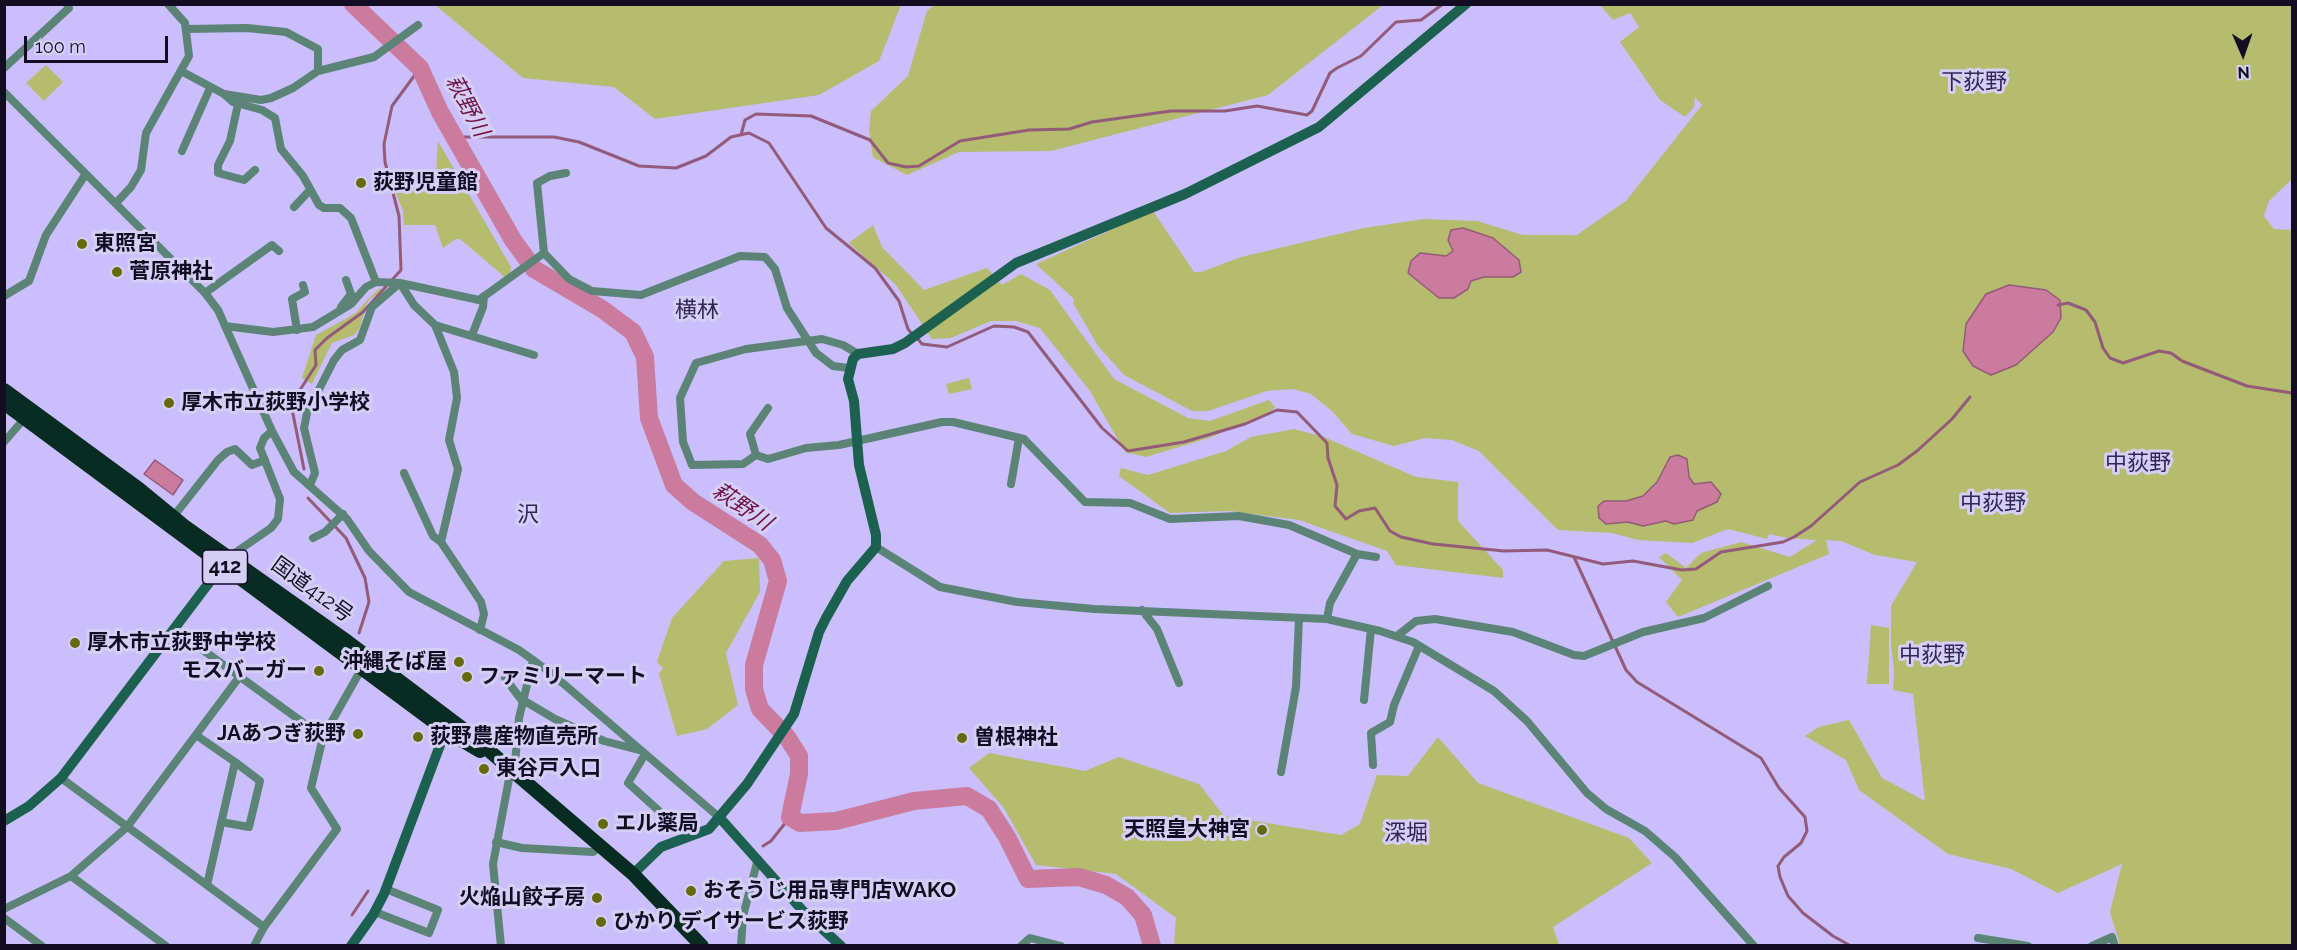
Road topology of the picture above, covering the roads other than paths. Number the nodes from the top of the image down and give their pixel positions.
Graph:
1 (67, 4) edge
2 (168, 4) edge
3 (1466, 4) edge
4 (418, 25) dead end
5 (186, 29) junction
6 (4, 68) edge
7 (181, 71) junction
8 (318, 71) junction
9 (210, 88) junction
10 (4, 92) edge
11 (224, 94) junction
12 (238, 104) junction
13 (182, 151) dead end
14 (255, 170) dead end
15 (566, 173) dead end
16 (85, 175) junction
17 (310, 190) junction
18 (116, 203) junction
19 (294, 207) dead end
20 (279, 251) dead end
21 (541, 255) junction
22 (346, 280) dead end
23 (377, 282) junction
24 (396, 283) junction
25 (305, 291) dead end
26 (205, 293) junction
27 (5, 295) edge
28 (484, 296) junction
29 (340, 311) junction
30 (435, 325) junction
31 (225, 326) junction
32 (297, 330) junction
33 (472, 335) junction
34 (808, 341) junction
35 (858, 354) junction
36 (534, 355) dead end
37 (849, 368) junction
38 (4, 390) edge
39 (4, 403) edge
40 (768, 408) dead end
41 (24, 419) junction
42 (272, 431) junction
43 (1019, 438) junction
44 (856, 441) junction
45 (4, 442) edge
46 (756, 455) junction
47 (265, 460) junction
48 (404, 473) dead end
49 (1011, 484) dead end
50 (310, 485) junction
51 (424, 513) junction
52 (343, 514) junction
53 (173, 517) junction
54 (414, 517) dead end
55 (313, 538) dead end
56 (441, 542) junction
57 (876, 547) junction
58 (1357, 554) junction
59 (1376, 557) dead end
60 (226, 561) junction
61 (1768, 586) dead end
62 (1142, 610) junction
63 (1299, 618) junction
64 (1327, 619) junction
65 (174, 629) junction
66 (1371, 629) junction
67 (480, 630) junction
68 (1397, 636) junction
69 (1419, 646) junction
70 (533, 660) junction
71 (362, 668) junction
72 (240, 676) junction
73 (505, 678) dead end
74 (1179, 683) dead end
75 (1364, 700) dead end
76 (523, 701) junction
77 (448, 726) junction
78 (196, 735) junction
79 (323, 738) junction
80 (643, 752) junction
81 (235, 762) junction
82 (1373, 765) dead end
83 (509, 769) junction
84 (1281, 772) dead end
85 (61, 778) junction
86 (720, 818) junction
87 (668, 819) dead end
88 (4, 821) edge
89 (221, 822) junction
90 (127, 827) junction
91 (496, 842) junction
92 (601, 846) junction
93 (758, 859) junction
94 (633, 874) junction
95 (71, 876) junction
96 (207, 885) junction
97 (386, 889) junction
98 (4, 909) edge
99 (375, 912) junction
100 (4, 918) edge
101 (264, 927) junction
102 (1978, 938) dead end
103 (42, 945) edge
104 (166, 945) edge
105 (254, 945) edge
106 (351, 945) edge
107 (501, 945) edge
108 (702, 945) edge
109 (741, 945) edge
110 (841, 945) edge
111 (1022, 945) edge
112 (1061, 945) edge
113 (1754, 945) edge
114 (2028, 945) edge
115 (2092, 945) edge
116 (2115, 945) edge

1 - 6 street
2 - 5 street
3 - 35 street
4 - 8 street
5 - 7 street
5 - 8 street
7 - 9 street
7 - 18 street
8 - 11 street
9 - 11 street
9 - 13 street
10 - 16 street
11 - 12 street
12 - 14 street
12 - 17 street
15 - 21 street
16 - 18 street
16 - 27 street
17 - 19 street
17 - 23 street
18 - 26 street
20 - 26 street
21 - 28 street
21 - 34 street
22 - 29 street
23 - 24 street
23 - 29 street
24 - 28 street
24 - 30 street
24 - 50 street
25 - 32 street
26 - 31 street
28 - 33 street
29 - 32 street
30 - 33 street
30 - 56 street
31 - 32 street
31 - 42 street
33 - 36 street
34 - 35 street
34 - 37 street
34 - 46 street
35 - 37 street
37 - 44 street
38 - 53 highway, 国道412号 / 412
39 - 41 highway, 国道412号 / 412
40 - 46 street
41 - 45 street
41 - 60 highway, 国道412号 / 412
42 - 47 street
42 - 50 street
43 - 44 street
43 - 49 street
43 - 58 street
44 - 46 street
44 - 57 street
47 - 53 street
47 - 60 street
48 - 51 street
50 - 52 street
51 - 54 street
51 - 56 street
52 - 55 street
52 - 67 street
53 - 60 highway, 国道412号 / 412
56 - 67 street
57 - 62 street
57 - 86 street
58 - 59 street
58 - 64 street
60 - 65 street
60 - 71 highway, 国道412号 / 412
60 - 77 highway, 国道412号 / 412
61 - 68 street
62 - 63 street
62 - 74 street
63 - 64 street
63 - 84 street
64 - 66 street
65 - 72 street
65 - 85 street
66 - 68 street
66 - 75 street
67 - 70 street
68 - 69 street
69 - 82 street
69 - 113 street
70 - 76 street
70 - 80 street
71 - 77 highway, 国道412号 / 412
71 - 79 street
72 - 78 street
72 - 79 street
73 - 76 street
76 - 80 street
76 - 83 street
77 - 83 highway, 国道412号 / 412
77 - 97 street
78 - 81 street
78 - 90 street
79 - 101 street
80 - 86 street
80 - 87 street
81 - 89 street
81 - 89 street
83 - 91 street
83 - 92 highway, 国道412号 / 412
85 - 88 street
85 - 90 street
86 - 93 street
86 - 94 street
89 - 96 street
90 - 95 street
90 - 96 street
91 - 92 street
91 - 107 street
92 - 94 highway, 国道412号 / 412
93 - 109 street
93 - 110 street
94 - 108 highway, 国道412号 / 412
95 - 98 street
95 - 104 street
96 - 101 street
97 - 99 street
97 - 99 street
99 - 106 street
100 - 103 street
101 - 105 street
102 - 114 street
111 - 112 street
115 - 116 street

